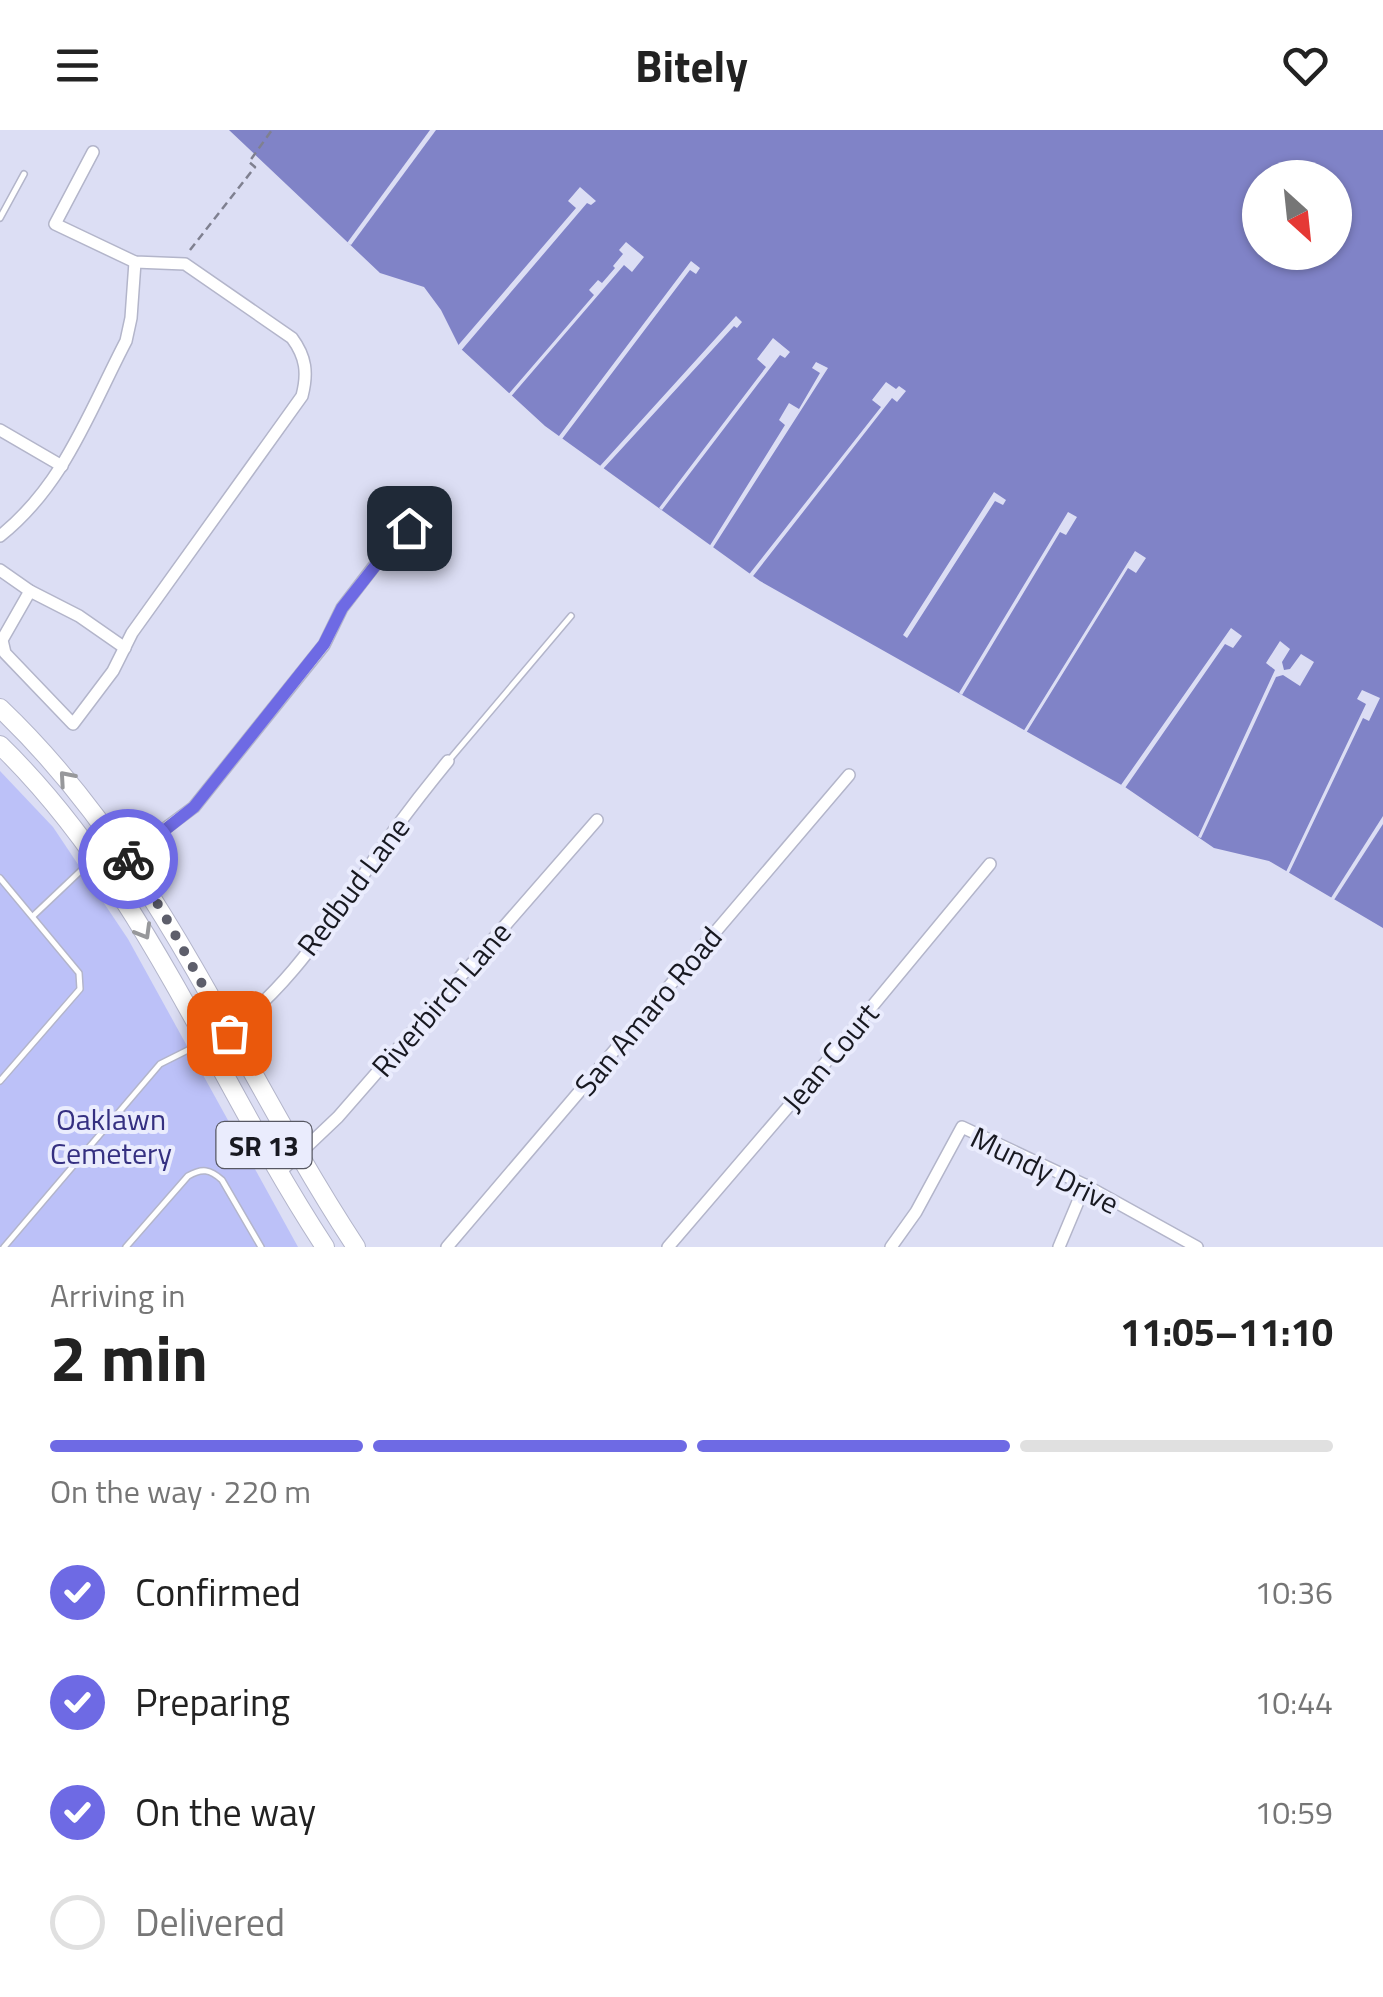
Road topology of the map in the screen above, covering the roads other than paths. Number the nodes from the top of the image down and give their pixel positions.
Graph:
1 (93, 152) dead end
2 (24, 174) dead end
3 (0, 218) edge
4 (135, 262) junction
5 (0, 430) edge
6 (62, 466) junction
7 (409, 528) dead end
8 (0, 536) edge
9 (0, 570) edge
10 (30, 592) junction
11 (571, 616) dead end
12 (125, 648) junction
13 (0, 708) edge
14 (0, 744) edge
15 (448, 761) joint
16 (850, 776) dead end
17 (597, 820) dead end
18 (96, 856) junction
19 (127, 857) junction
20 (990, 864) dead end
21 (0, 878) edge
22 (32, 916) junction
23 (229, 1033) junction
24 (206, 1042) junction
25 (0, 1080) edge
26 (299, 1155) junction
27 (280, 1173) junction
28 (1086, 1185) junction
29 (317, 1244) edge
30 (4, 1247) edge
31 (126, 1247) edge
32 (261, 1247) edge
33 (356, 1247) edge
34 (447, 1247) edge
35 (668, 1247) edge
36 (892, 1247) edge
37 (1059, 1247) edge
38 (1197, 1247) edge

1 - 4 street
2 - 3 lane
4 - 6 street
4 - 12 street
5 - 6 street
6 - 8 street
7 - 19 street
9 - 10 street
10 - 12 street
10 - 12 street
11 - 15 lane
19 -> 13 main road, SR 13
14 - 18 main road, SR 13
15 - 23 street, Redbud Lane
16 - 34 street, San Amaro Road
17 - 26 street, Riverbirch Lane
18 - 22 lane
18 -> 24 main road, SR 13
19 - 23 main road, SR 13
20 - 35 street, Jean Court
21 - 22 lane
22 - 25 lane
23 - 24 street, Redbud Lane
23 - 26 main road, SR 13
24 - 27 main road, SR 13
24 - 30 lane
26 - 27 street, Riverbirch Lane
26 - 33 main road, SR 13
27 - 29 main road, SR 13
28 - 36 street, Mundy Drive
28 - 37 street
28 - 38 street, Mundy Drive
31 - 32 lane

